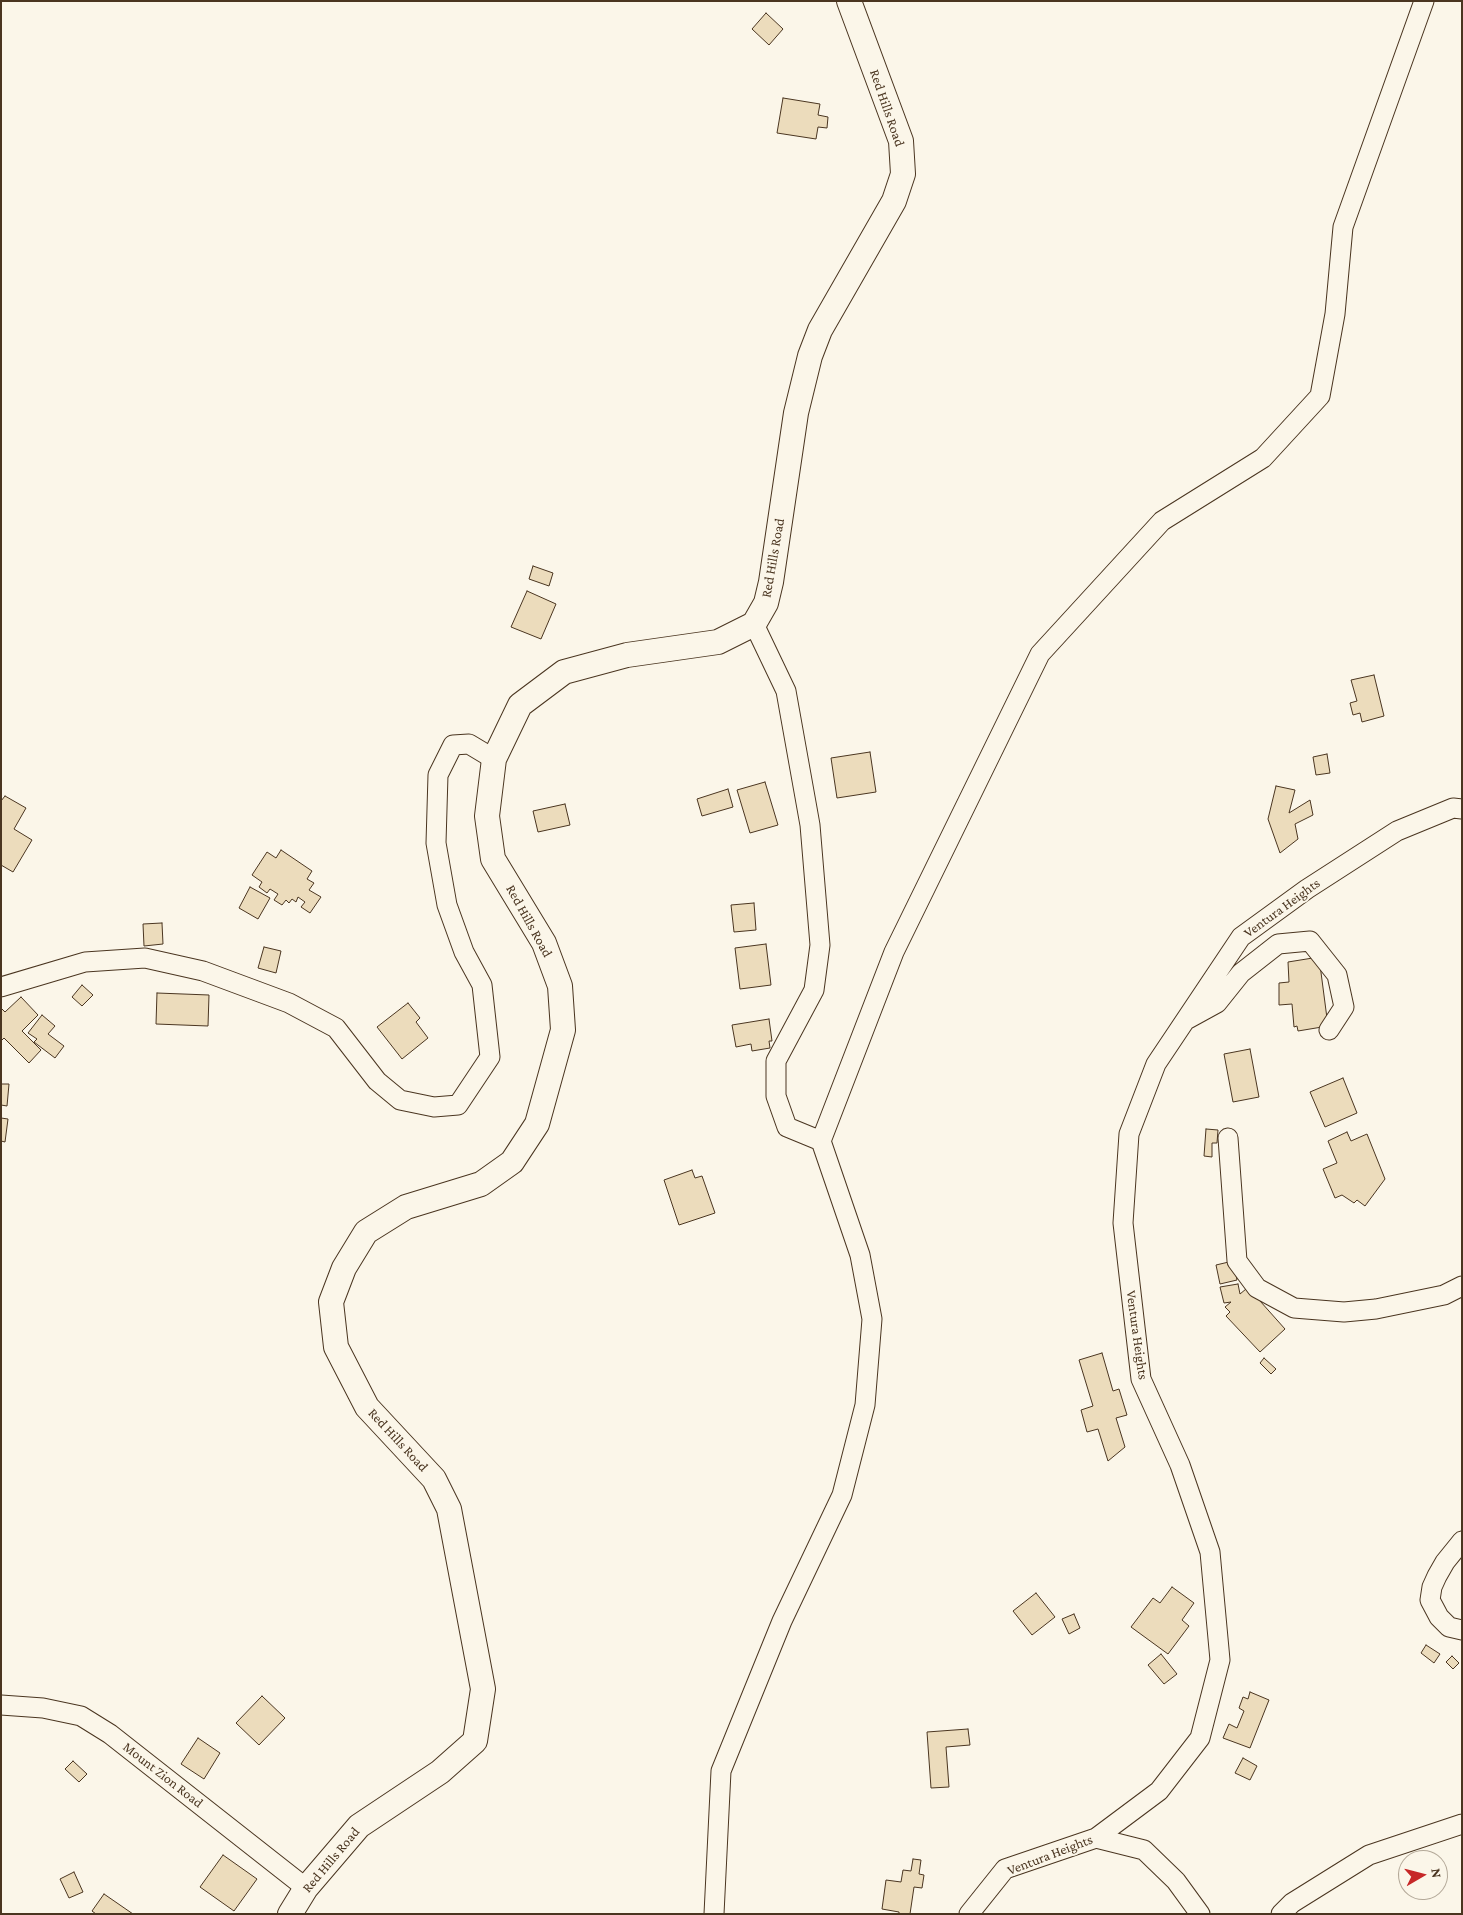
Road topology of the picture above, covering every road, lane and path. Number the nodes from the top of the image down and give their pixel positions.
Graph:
1 (849, 1) edge
2 (1424, 1) edge
3 (754, 624) junction
4 (494, 758) junction
5 (1462, 809) edge
6 (1, 987) edge
7 (1185, 1020) junction
8 (1329, 1030) dead end
9 (1228, 1138) dead end
10 (821, 1141) junction
11 (1462, 1286) edge
12 (1462, 1541) edge
13 (1462, 1630) edge
14 (1, 1705) edge
15 (1462, 1824) edge
16 (1096, 1838) junction
17 (306, 1888) junction
18 (290, 1914) edge
19 (714, 1914) edge
20 (969, 1914) edge
21 (1200, 1914) edge
22 (1281, 1914) edge

1 - 3 main road, Red Hills Road
2 - 10 street
3 - 4 main road, Red Hills Road
3 - 10 street
4 - 6 street
4 - 17 main road, Red Hills Road
5 - 7 street, Ventura Heights
7 - 8 street
7 - 16 street, Ventura Heights
9 - 11 street
10 - 19 street
12 - 13 street
14 - 17 street, Mount Zion Road
15 - 22 street
16 - 20 street, Ventura Heights
16 - 21 street
17 - 18 main road, Red Hills Road

